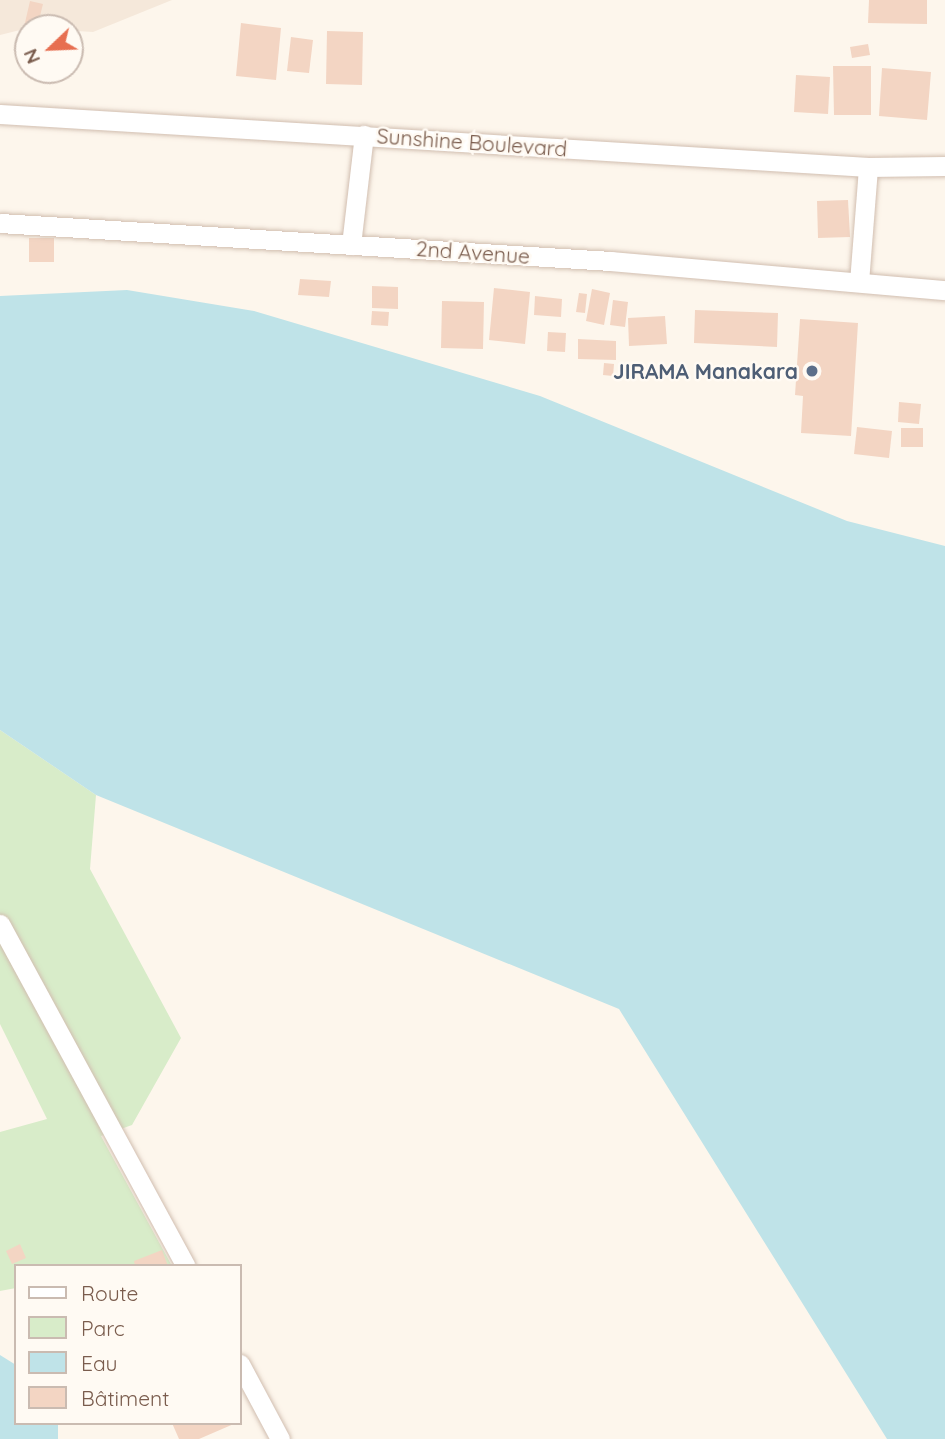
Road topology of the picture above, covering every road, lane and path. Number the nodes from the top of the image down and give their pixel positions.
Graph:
1 (0, 114) edge
2 (364, 135) junction
3 (945, 166) edge
4 (868, 167) junction
5 (0, 223) edge
6 (351, 245) junction
7 (859, 282) junction
8 (945, 290) edge
9 (0, 924) edge
10 (185, 1264) edge
11 (242, 1368) edge
12 (280, 1439) edge

1 - 2 street, Sunshine Boulevard
2 - 4 street, Sunshine Boulevard
2 - 6 street
3 - 4 street, Sunshine Boulevard
4 - 7 street
5 - 6 street, 2nd Avenue
6 - 7 street, 2nd Avenue
7 - 8 street, 2nd Avenue
9 - 10 street
11 - 12 street

